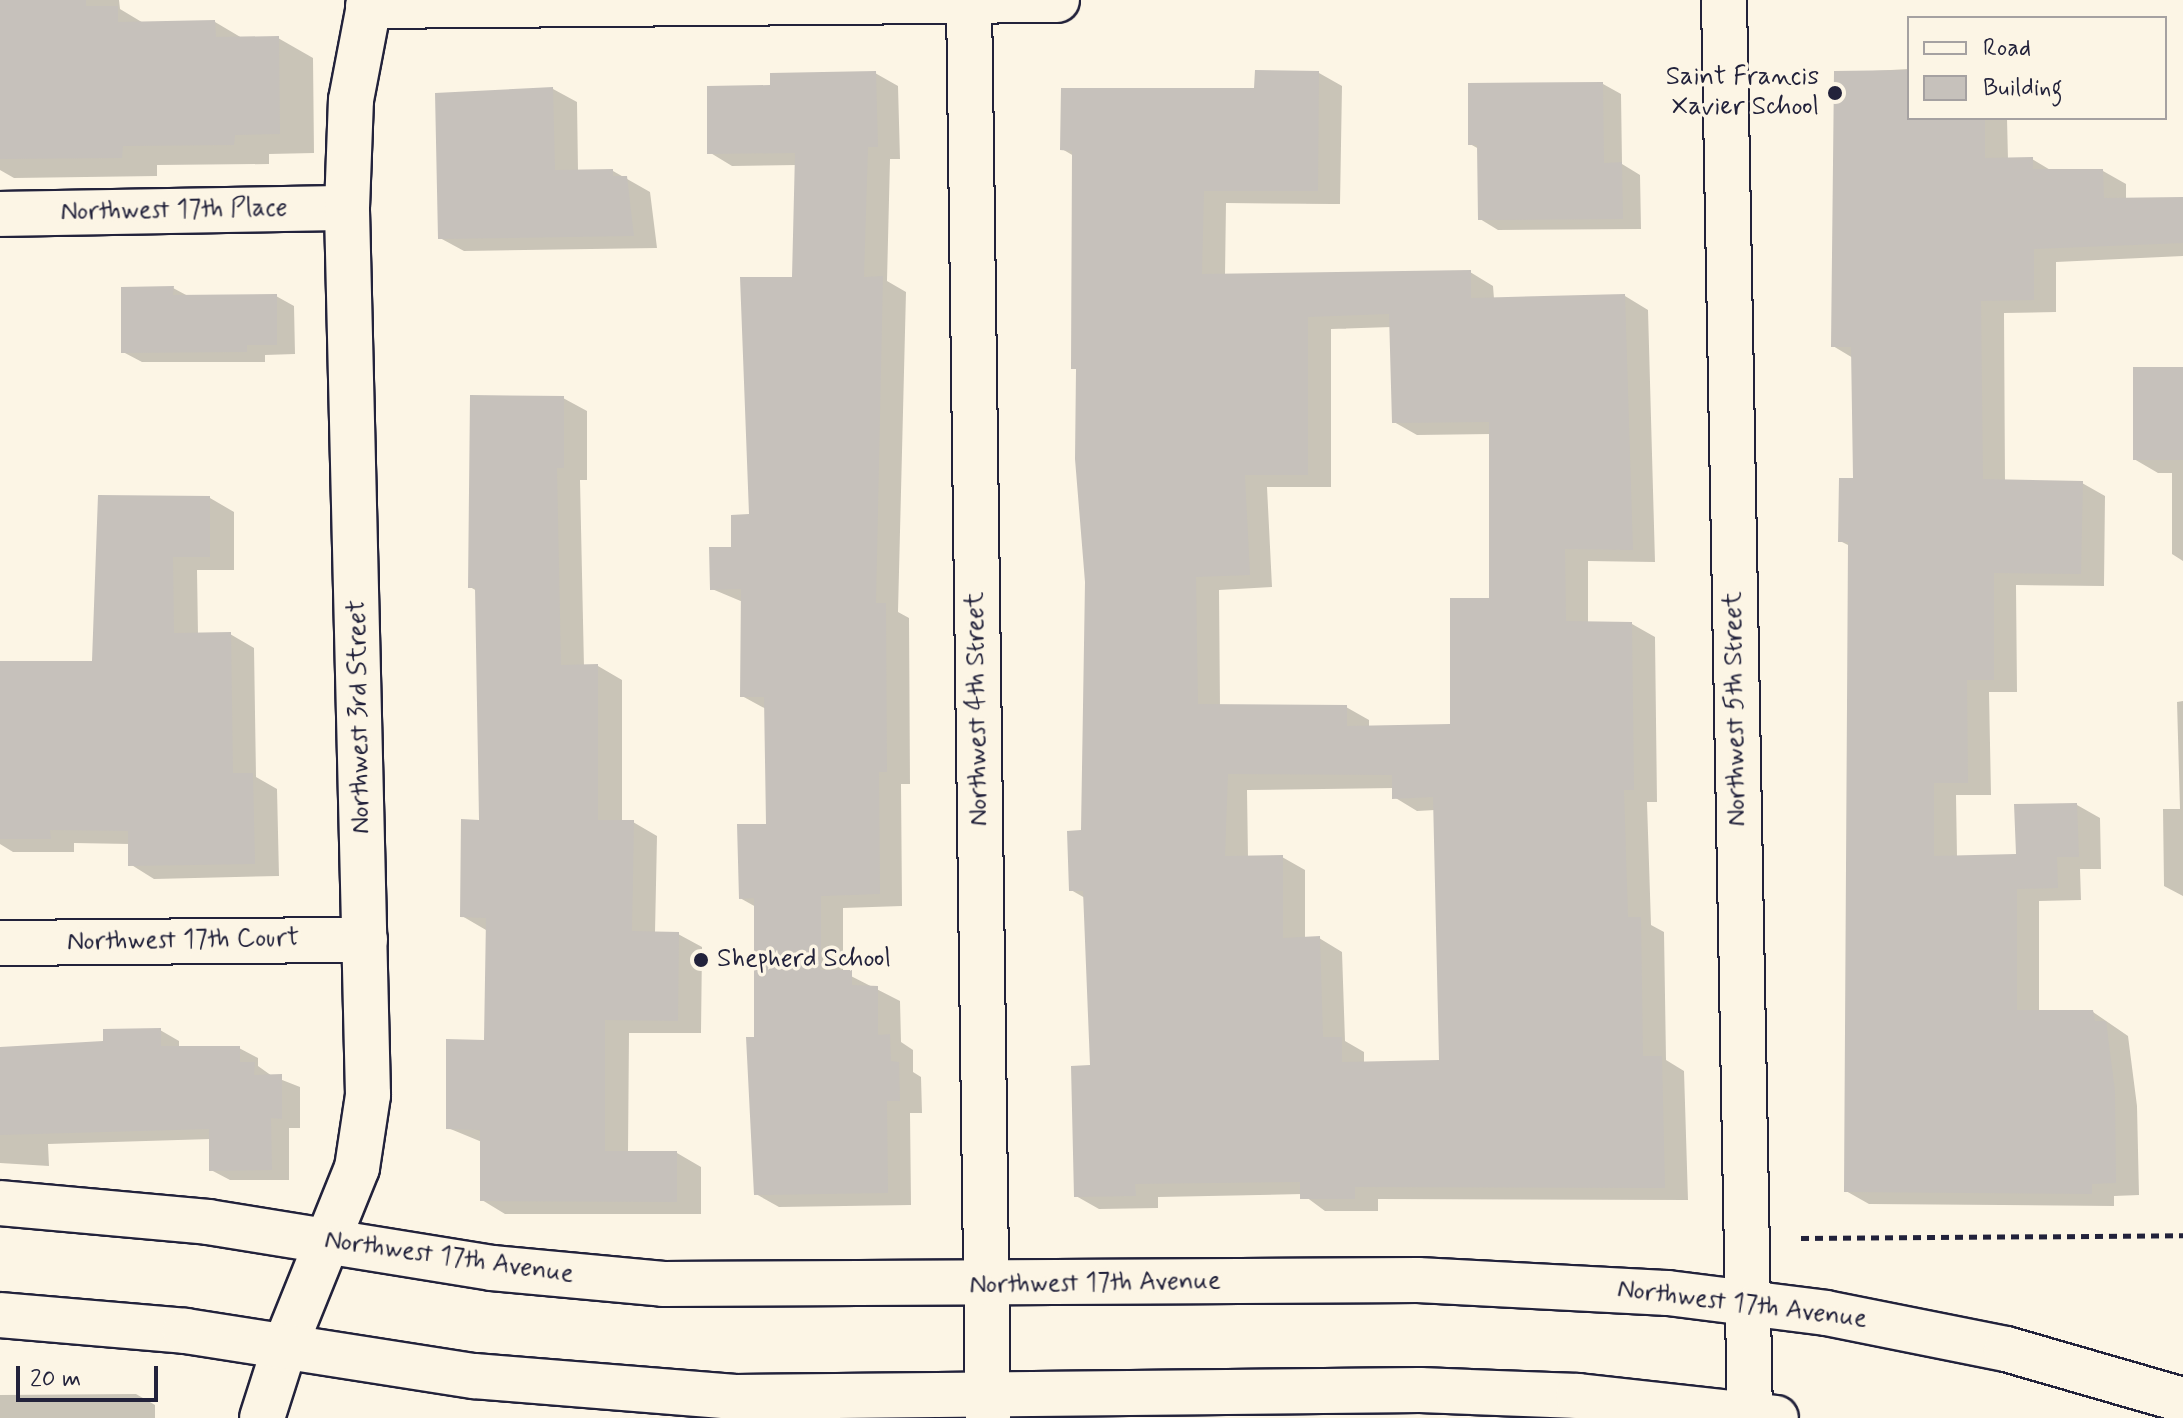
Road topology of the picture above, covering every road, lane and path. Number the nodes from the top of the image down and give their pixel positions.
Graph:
1 (1057, 0) edge
2 (1724, 0) edge
3 (969, 1) edge
4 (369, 3) edge
5 (347, 208) junction
6 (0, 214) edge
7 (365, 940) junction
8 (0, 943) edge
9 (0, 1203) edge
10 (2183, 1235) edge
11 (1801, 1238) dead end
12 (330, 1243) junction
13 (986, 1286) junction
14 (1748, 1302) junction
15 (0, 1315) edge
16 (285, 1346) junction
17 (2183, 1400) edge
18 (988, 1407) edge
19 (1759, 1417) edge
20 (262, 1418) edge

1 - 3 street
2 - 14 street, Northwest 5th Street
3 - 4 street
3 - 13 street, Northwest 4th Street
4 - 5 street, Northwest 3rd Street
5 - 6 street, Northwest 17th Place
5 - 7 street, Northwest 3rd Street
7 - 8 street, Northwest 17th Court
7 - 12 street, Northwest 3rd Street
9 - 12 street, Northwest 17th Avenue
10 - 11 path
12 - 13 street, Northwest 17th Avenue
12 - 16 street, Northwest 3rd Street
13 - 14 street, Northwest 17th Avenue
13 - 18 street, Northwest 4th Street
14 - 17 street, Northwest 17th Avenue
14 - 19 street, Northwest 5th Street
15 - 16 street
16 - 18 street
16 - 20 street, Northwest 3rd Street
18 - 19 street

